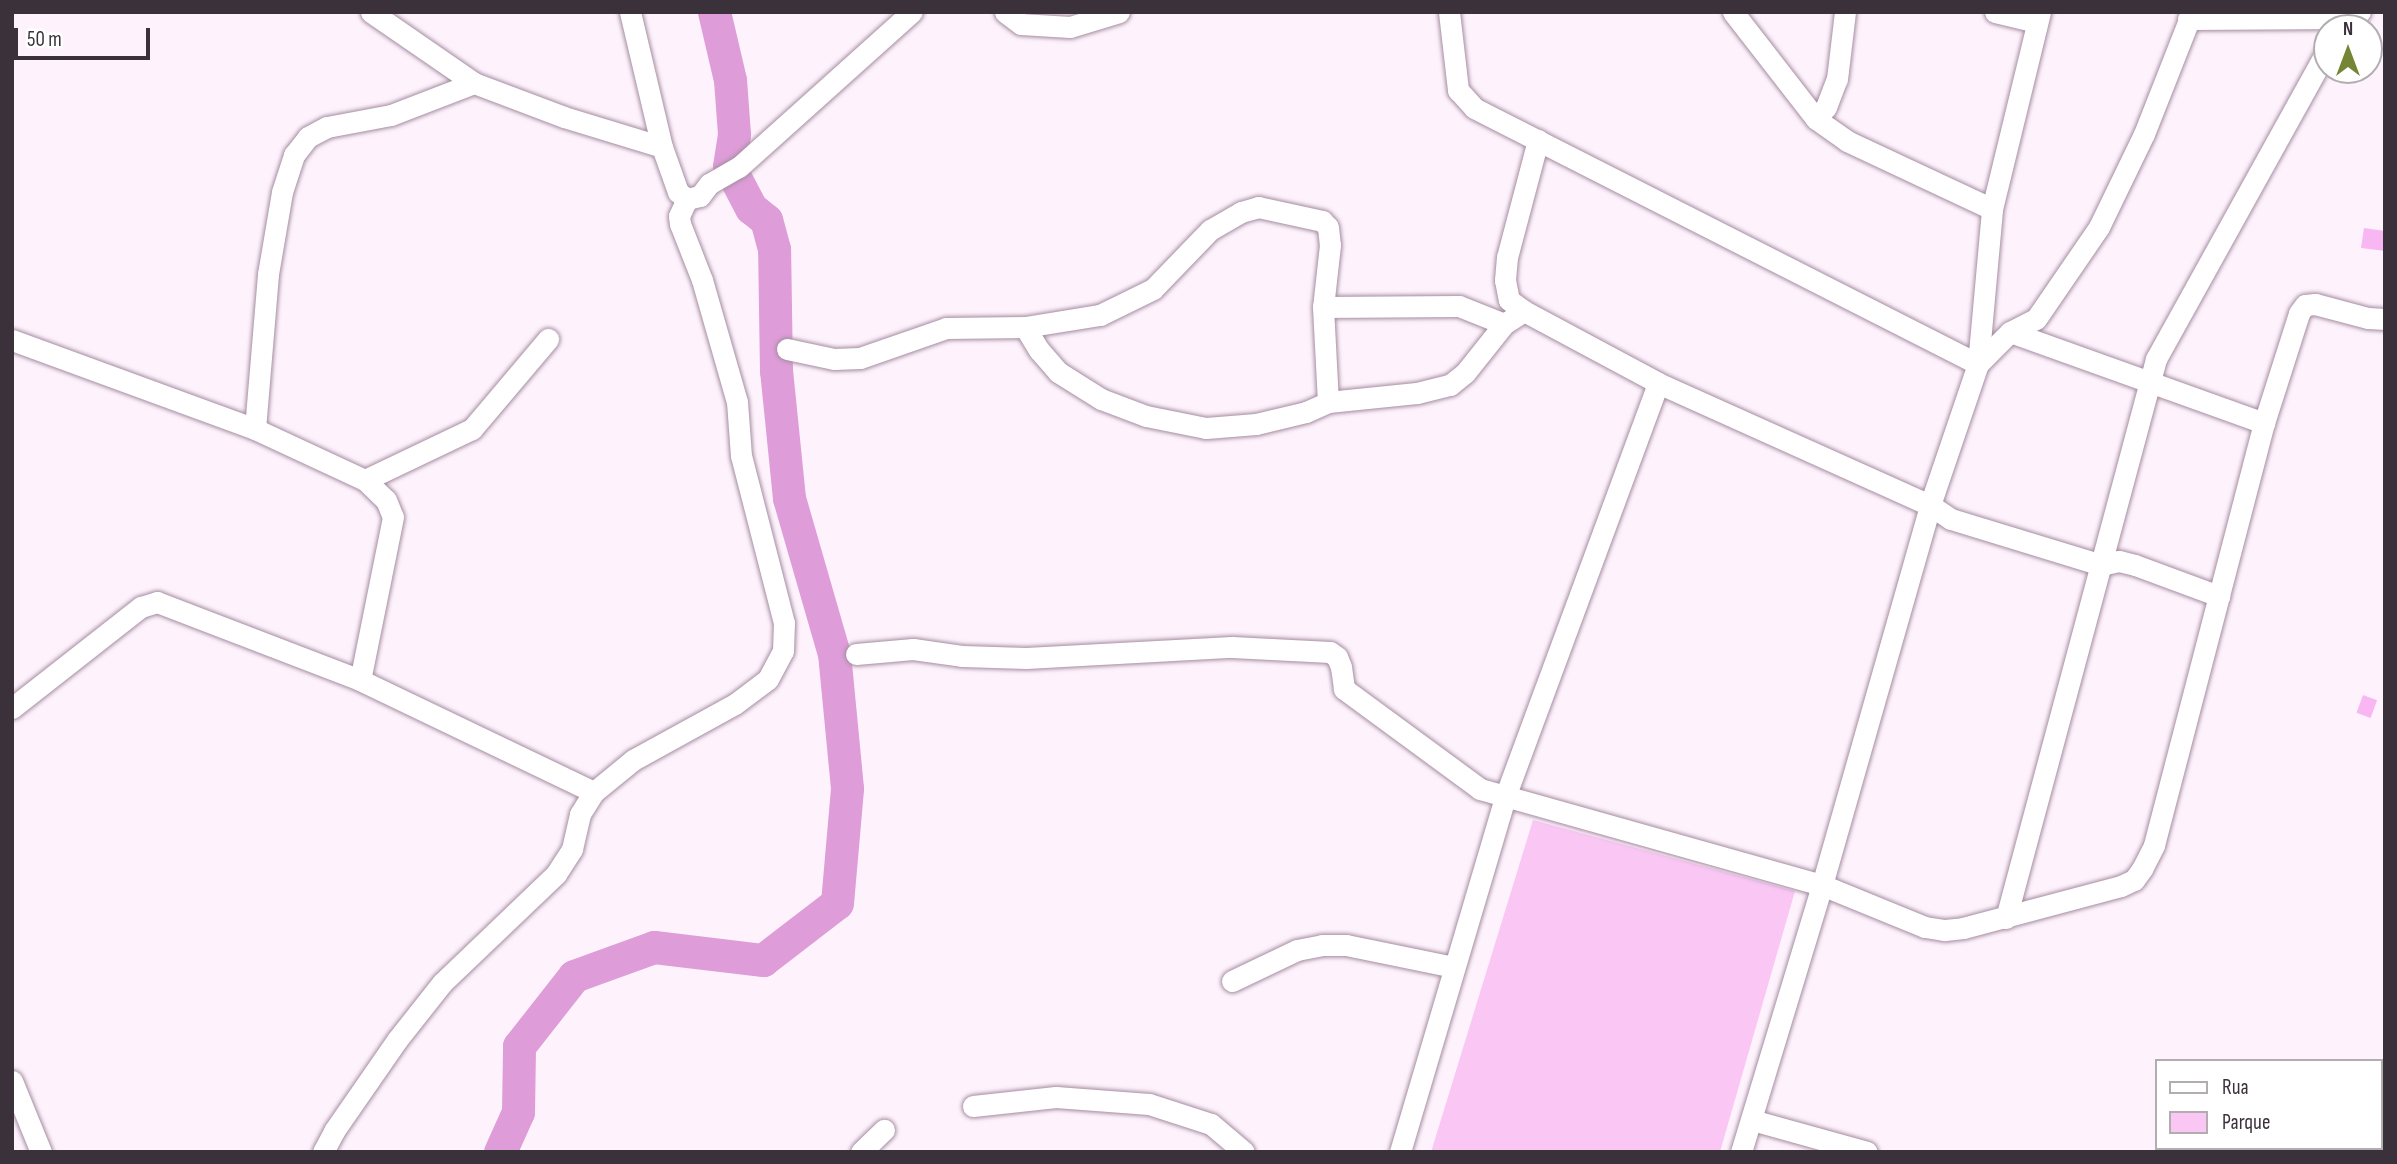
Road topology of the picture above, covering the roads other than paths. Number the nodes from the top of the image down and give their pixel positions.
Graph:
1 (371, 12) edge
2 (630, 12) edge
3 (912, 12) edge
4 (1005, 12) edge
5 (1119, 12) edge
6 (1450, 12) edge
7 (1845, 12) edge
8 (1995, 12) edge
9 (1732, 13) edge
10 (2190, 15) edge
11 (2039, 17) edge
12 (2313, 17) edge
13 (2313, 76) edge
14 (474, 83) junction
15 (1816, 119) junction
16 (1538, 140) junction
17 (662, 147) junction
18 (687, 199) junction
19 (1992, 209) junction
20 (1323, 307) junction
21 (1524, 311) junction
22 (2385, 319) edge
23 (1504, 324) junction
24 (1025, 327) junction
25 (2010, 332) junction
26 (548, 339) dead end
27 (12, 340) edge
28 (787, 349) dead end
29 (1978, 364) junction
30 (1658, 383) junction
31 (2150, 383) junction
32 (1328, 402) junction
33 (2264, 423) junction
34 (255, 429) junction
35 (365, 480) junction
36 (1930, 505) junction
37 (2101, 565) junction
38 (2219, 596) junction
39 (856, 654) dead end
40 (360, 680) junction
41 (12, 708) edge
42 (594, 792) junction
43 (1505, 797) junction
44 (1822, 885) junction
45 (2006, 919) junction
46 (1454, 967) junction
47 (1233, 981) dead end
48 (12, 1081) edge
49 (973, 1106) dead end
50 (1752, 1120) junction
51 (884, 1130) dead end
52 (41, 1152) edge
53 (323, 1152) edge
54 (861, 1152) edge
55 (1244, 1152) edge
56 (1400, 1152) edge
57 (1741, 1152) edge
58 (1867, 1152) edge

1 - 14 street
2 - 17 street
3 - 18 street
4 - 5 street
6 - 16 street
7 - 15 street
8 - 11 street
9 - 15 street
10 - 12 street
10 - 25 street
11 - 19 street
13 - 31 street
14 - 17 street
14 - 34 street
15 - 19 street
16 - 21 street
16 - 29 street
17 - 18 street
18 - 42 street
19 - 29 street
20 - 23 street
20 - 24 street
20 - 32 street
21 - 23 street
21 - 30 street
22 - 33 street
23 - 32 street
24 - 28 street
24 - 32 street
25 - 29 street
25 - 31 street
26 - 35 street
27 - 34 street
29 - 36 street
30 - 36 street
30 - 43 street
31 - 33 street
31 - 37 street
33 - 38 street
34 - 35 street
35 - 40 street
36 - 37 street
36 - 44 street
37 - 38 street
37 - 45 street
38 - 45 street
39 - 43 street
40 - 41 street
40 - 42 street
42 - 53 street
43 - 44 street
43 - 46 street
44 - 45 street
44 - 50 street
46 - 47 street
46 - 56 street
48 - 52 street
49 - 55 street
50 - 57 street
50 - 58 street
51 - 54 street

